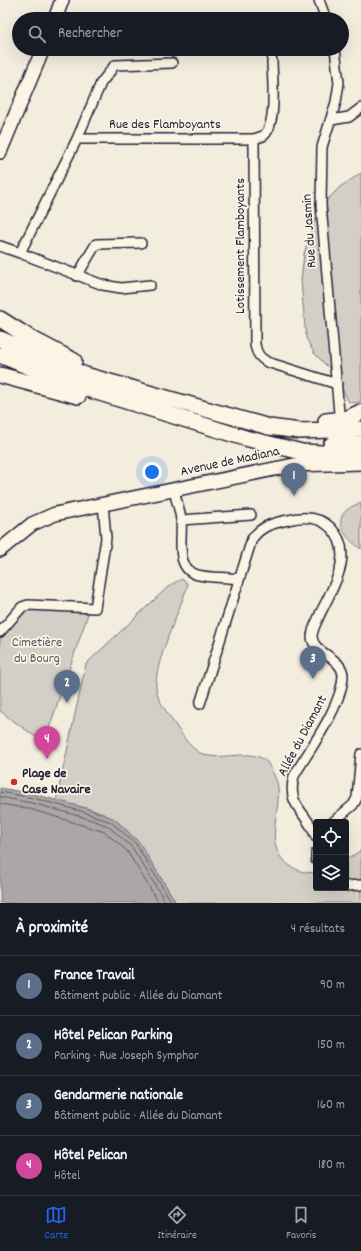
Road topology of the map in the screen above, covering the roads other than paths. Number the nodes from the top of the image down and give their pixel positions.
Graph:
1 (62, 0) edge
2 (319, 0) edge
3 (58, 12) edge
4 (323, 12) edge
5 (40, 56) edge
6 (336, 56) edge
7 (272, 60) dead end
8 (172, 63) dead end
9 (361, 108) edge
10 (331, 120) junction
11 (77, 139) junction
12 (254, 139) junction
13 (0, 152) edge
14 (141, 243) dead end
15 (0, 246) edge
16 (20, 253) junction
17 (77, 276) junction
18 (150, 285) dead end
19 (0, 318) edge
20 (0, 339) edge
21 (0, 354) edge
22 (0, 376) edge
23 (338, 384) junction
24 (127, 387) junction
25 (180, 402) junction
26 (361, 412) edge
27 (339, 413) dead end
28 (170, 416) junction
29 (361, 429) edge
30 (245, 438) junction
31 (361, 444) edge
32 (361, 455) edge
33 (361, 463) edge
34 (174, 490) junction
35 (103, 504) junction
36 (251, 515) dead end
37 (181, 520) junction
38 (0, 550) edge
39 (238, 578) junction
40 (0, 632) edge
41 (200, 704) dead end
42 (361, 754) edge
43 (337, 819) edge
44 (313, 830) edge
45 (361, 885) edge
46 (349, 886) edge

1 - 3 street
2 - 4 street
5 - 13 street
6 - 10 street, Rue du Jasmin
7 - 12 street
8 - 11 street, Rue des Flamboyants
9 - 10 street
10 - 23 street, Rue du Jasmin
11 - 12 street, Rue des Flamboyants
11 - 16 street, Rue des Flamboyants
12 - 23 street, Lotissement Flamboyants
14 - 17 street
15 - 16 street
16 - 17 street
17 - 18 street
19 - 24 main road
20 - 24 main road
21 - 28 main road
22 - 28 main road
23 - 27 street, Rue du Jasmin
24 - 25 main road
25 - 26 main road
25 - 29 main road
28 - 30 main road
30 - 31 main road
30 - 32 main road
33 - 34 street, Avenue de Madiana
34 - 35 street, Avenue de Madiana
34 - 37 street
35 - 38 street, Avenue de Madiana
35 - 40 street
36 - 37 street
37 - 39 street
39 - 41 street, Allée du Diamant
39 - 44 street, Allée du Diamant
42 - 43 street
45 - 46 street

